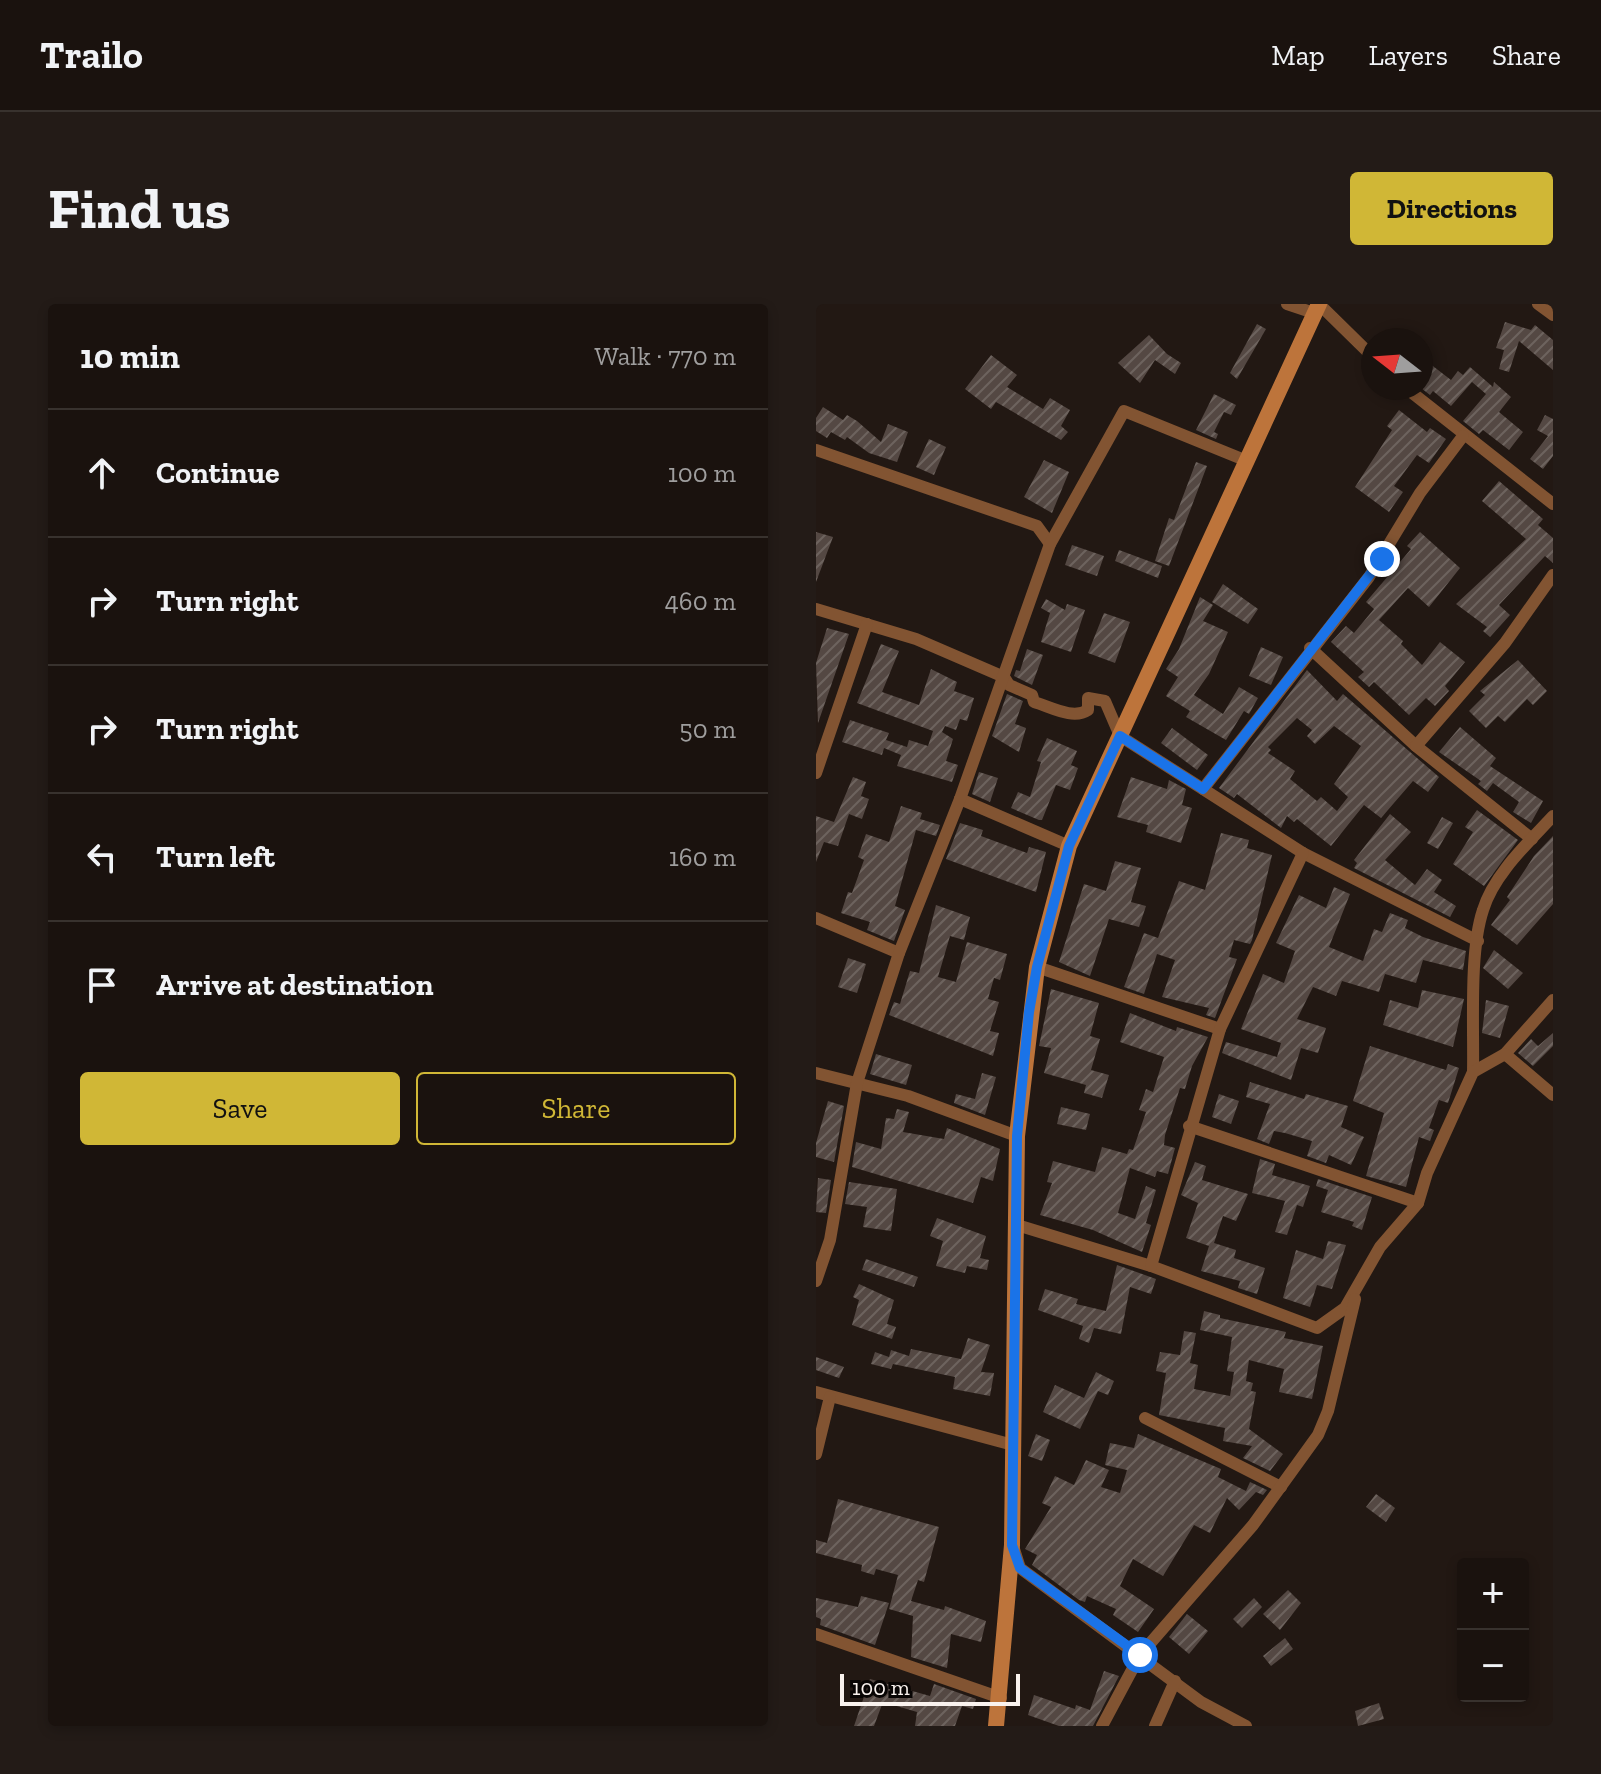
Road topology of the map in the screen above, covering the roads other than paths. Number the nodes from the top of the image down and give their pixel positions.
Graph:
1 (1287, 304) edge
2 (1538, 304) edge
3 (1317, 307) edge
4 (1553, 315) edge
5 (1361, 346) edge
6 (1420, 400) edge
7 (1463, 436) junction
8 (816, 450) edge
9 (1247, 461) junction
10 (1553, 504) edge
11 (1050, 544) junction
12 (1553, 575) edge
13 (816, 609) edge
14 (867, 624) junction
15 (1310, 648) junction
16 (1004, 677) junction
17 (1120, 736) junction
18 (1416, 746) junction
19 (819, 756) edge
20 (816, 773) edge
21 (1203, 789) junction
22 (960, 799) junction
23 (1553, 816) edge
24 (1532, 839) junction
25 (1069, 846) junction
26 (1303, 853) junction
27 (816, 918) edge
28 (1478, 941) junction
29 (899, 953) junction
30 (1037, 967) junction
31 (1553, 1000) edge
32 (1220, 1029) junction
33 (1505, 1054) junction
34 (1473, 1072) junction
35 (816, 1073) edge
36 (857, 1083) junction
37 (1553, 1095) edge
38 (1189, 1126) junction
39 (1017, 1136) junction
40 (1418, 1203) junction
41 (1017, 1225) junction
42 (816, 1236) edge
43 (830, 1240) junction
44 (1151, 1266) junction
45 (1360, 1279) junction
46 (816, 1281) edge
47 (816, 1392) edge
48 (830, 1397) junction
49 (1145, 1418) dead end
50 (1013, 1445) junction
51 (816, 1454) edge
52 (1281, 1487) junction
53 (1012, 1545) junction
54 (816, 1634) edge
55 (1140, 1655) junction
56 (1175, 1681) junction
57 (1001, 1698) junction
58 (996, 1726) edge
59 (1102, 1726) edge
60 (1155, 1726) edge
61 (1246, 1726) edge

1 - 3 street
2 - 4 street
3 - 5 street
3 - 9 main road
6 - 7 street
7 - 10 street
7 - 15 street
8 - 11 street
9 - 11 street
9 - 17 main road
11 - 16 street
12 - 18 street
13 - 14 street
14 - 16 street
14 - 19 street
15 - 18 street
15 - 21 street
16 - 17 street
16 - 22 street
17 - 21 street
17 - 25 main road
18 - 24 street
19 - 20 street
21 - 26 street
22 - 25 street
22 - 29 street
23 - 24 street
24 - 28 street
25 - 30 main road
26 - 28 street
26 - 32 street
27 - 29 street
28 - 34 street
29 - 36 street
30 - 32 street
30 - 39 main road
31 - 33 street
32 - 38 street
33 - 34 street
33 - 37 street
34 - 40 street
35 - 36 street
36 - 39 street
36 - 43 street
38 - 40 street
38 - 44 street
39 - 41 main road
40 - 45 street
41 - 44 street
41 - 50 main road
42 - 43 street
43 - 46 street
44 - 45 street
45 - 52 street
47 - 48 street
48 - 50 street
48 - 51 street
49 - 52 street
50 - 53 main road
52 - 55 street
53 - 55 street
53 - 57 main road
54 - 57 street
55 - 56 street
55 - 59 street
56 - 60 street
56 - 61 street
57 - 58 main road

